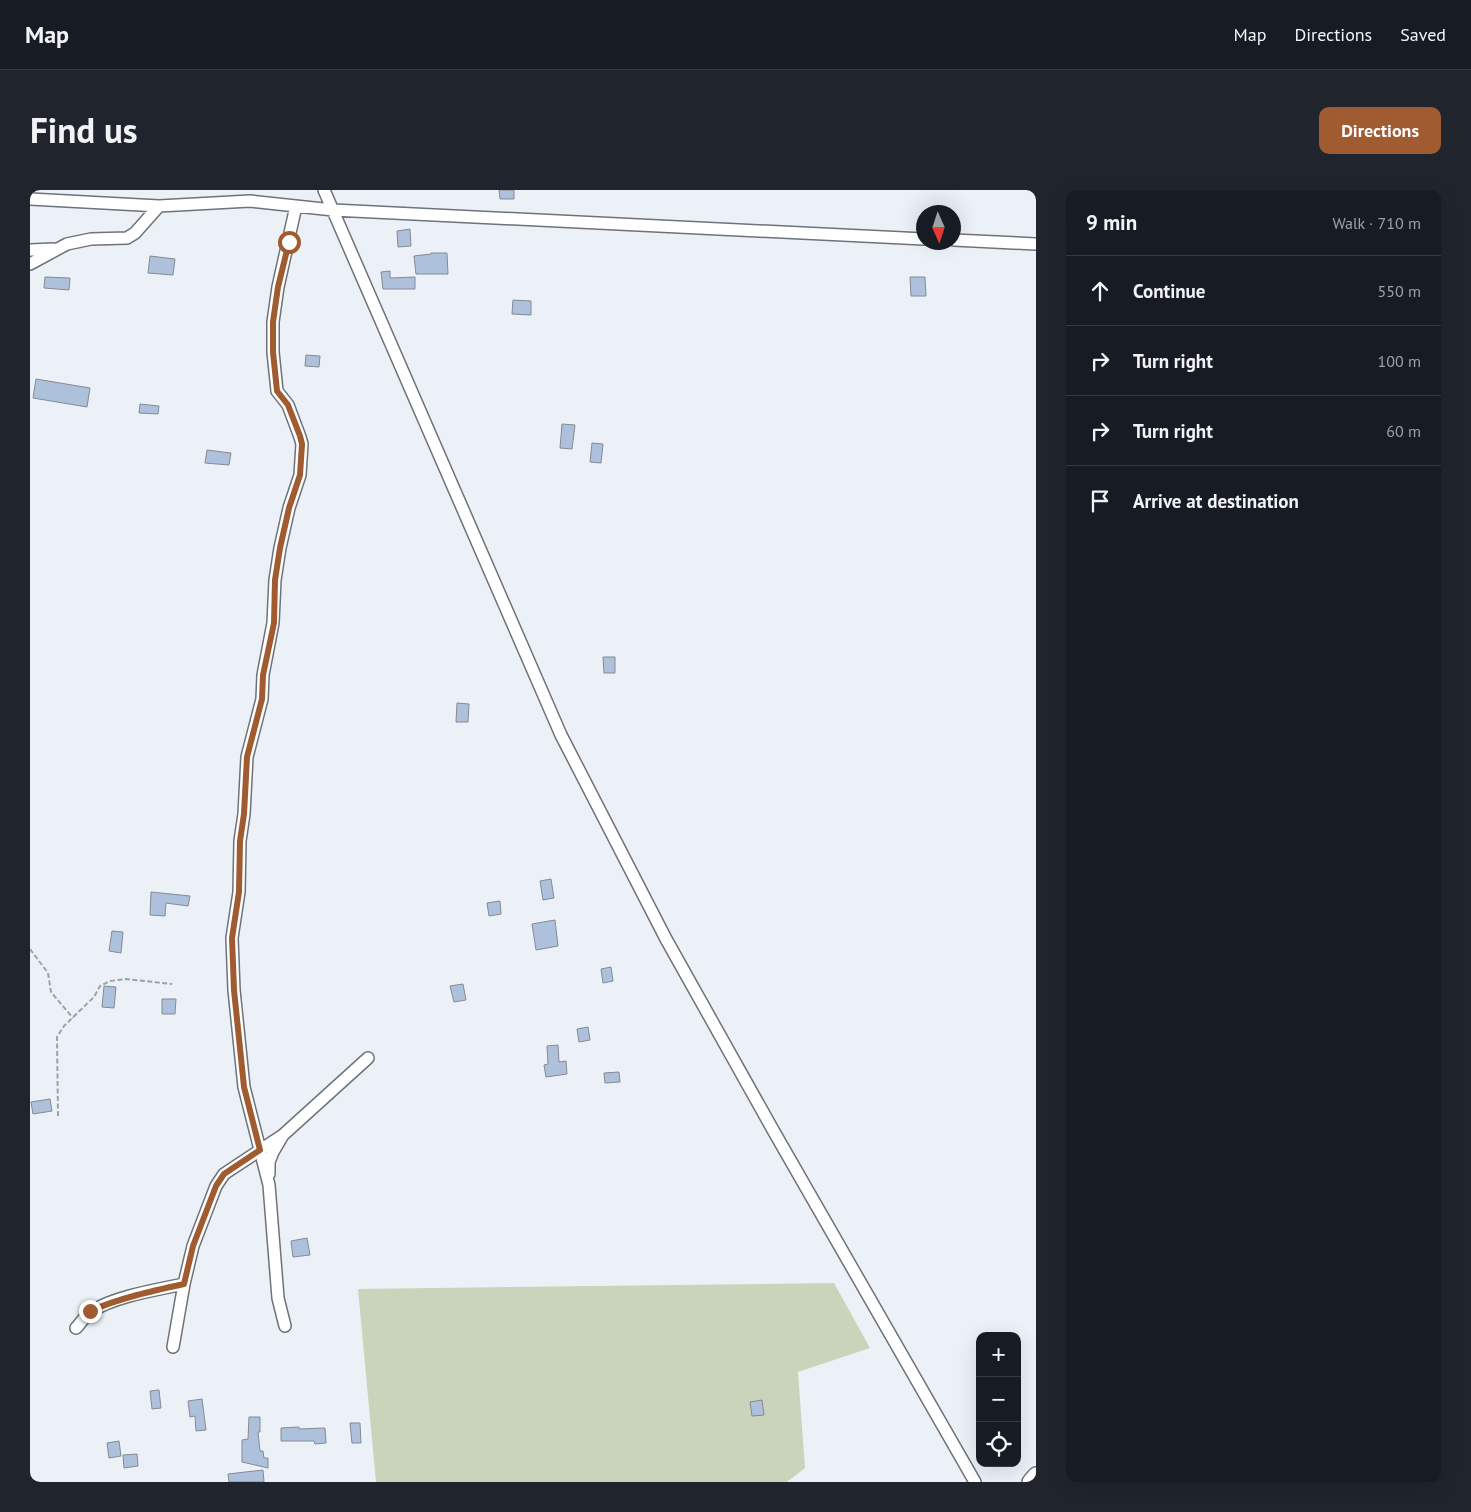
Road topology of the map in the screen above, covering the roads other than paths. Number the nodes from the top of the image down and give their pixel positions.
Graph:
1 (324, 190) edge
2 (30, 199) edge
3 (159, 206) junction
4 (296, 206) junction
5 (333, 210) junction
6 (916, 239) edge
7 (961, 240) edge
8 (1036, 244) edge
9 (55, 249) junction
10 (30, 250) edge
11 (30, 264) edge
12 (368, 1058) dead end
13 (283, 1135) junction
14 (260, 1150) junction
15 (269, 1186) junction
16 (184, 1284) junction
17 (285, 1326) dead end
18 (76, 1328) dead end
19 (173, 1347) dead end
20 (1036, 1475) edge
21 (975, 1482) edge
22 (1030, 1482) edge

1 - 5 street
2 - 3 street
3 - 4 street
3 - 9 street
4 - 5 street
4 - 14 street
5 - 6 street
5 - 21 street
7 - 8 street
9 - 10 street
9 - 11 street
12 - 13 street
13 - 14 street
13 - 15 street
14 - 15 street
14 - 16 street
15 - 17 street
16 - 18 street
16 - 19 street
20 - 22 main road

